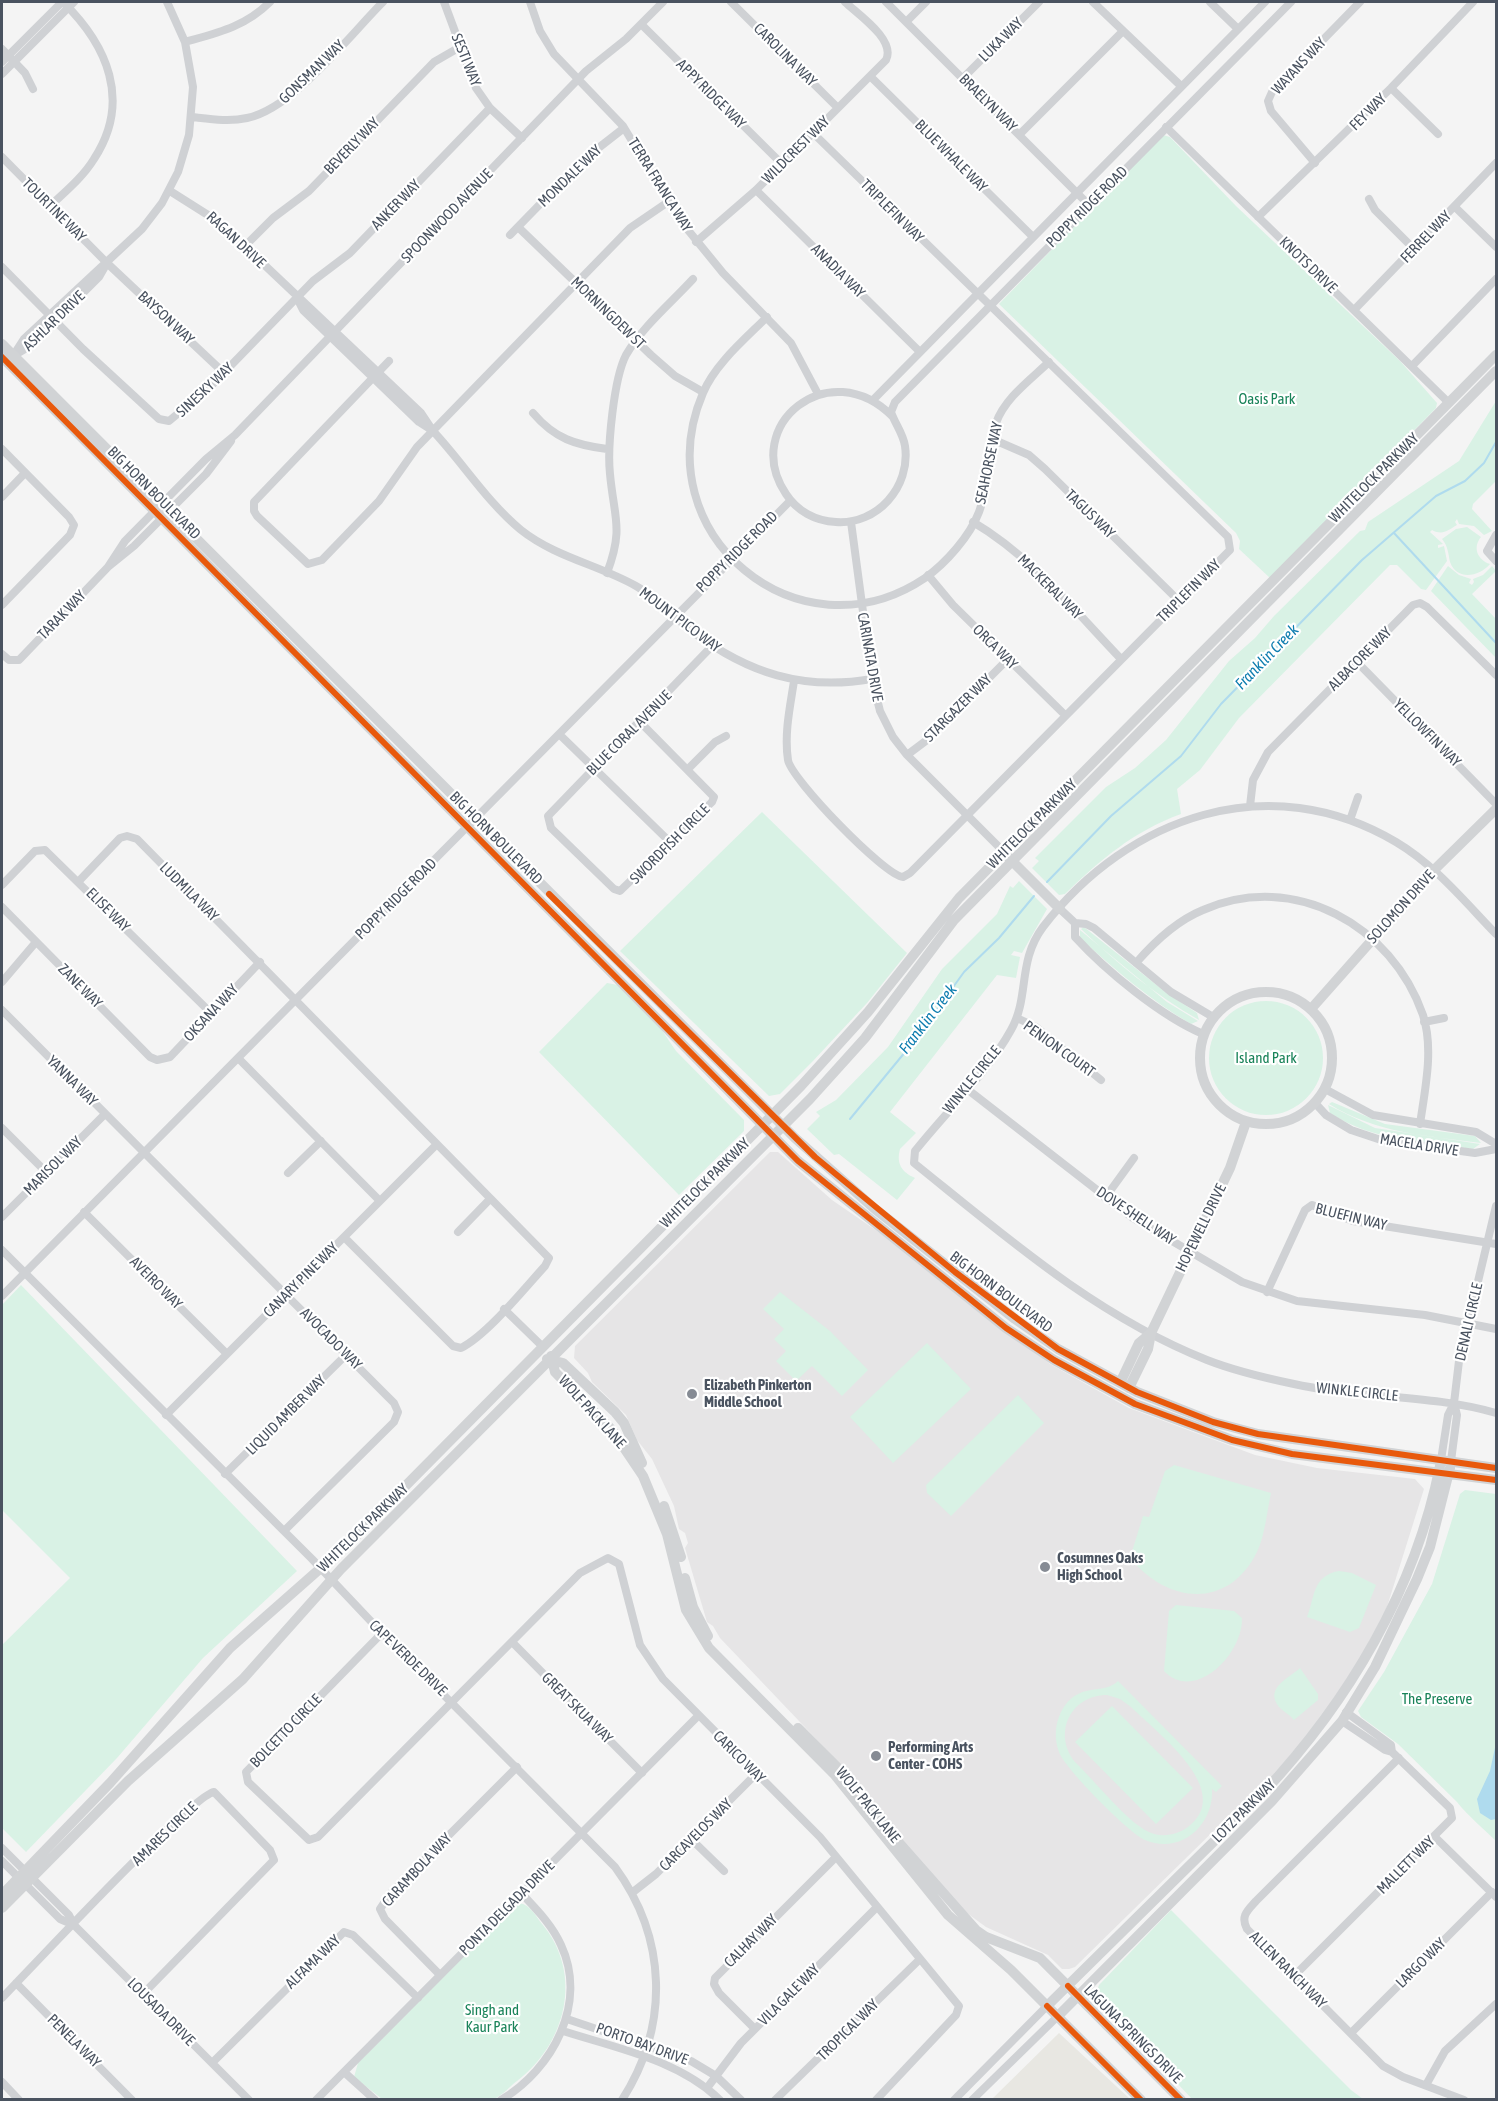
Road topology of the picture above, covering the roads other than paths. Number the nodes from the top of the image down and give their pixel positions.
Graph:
1 (167, 2) edge
2 (270, 2) edge
3 (382, 2) edge
4 (444, 2) edge
5 (530, 2) edge
6 (663, 2) edge
7 (731, 2) edge
8 (845, 2) edge
9 (886, 2) edge
10 (927, 2) edge
11 (1039, 2) edge
12 (1094, 2) edge
13 (1210, 2) edge
14 (1265, 2) edge
15 (1292, 2) edge
16 (1360, 2) edge
17 (1473, 2) edge
18 (67, 3) edge
19 (906, 22) junction
20 (640, 24) junction
21 (1238, 29) junction
22 (1124, 31) junction
23 (185, 42) junction
24 (460, 47) junction
25 (2, 49) edge
26 (11, 58) junction
27 (2, 62) edge
28 (2, 74) edge
29 (870, 76) junction
30 (963, 78) junction
31 (578, 80) junction
32 (1181, 86) junction
33 (1391, 88) junction
34 (33, 89) dead end
35 (490, 108) junction
36 (838, 108) junction
37 (192, 117) junction
38 (1166, 127) junction
39 (624, 128) junction
40 (813, 133) junction
41 (1438, 134) dead end
42 (1019, 135) junction
43 (522, 138) junction
44 (2, 158) edge
45 (1315, 163) junction
46 (1497, 163) edge
47 (782, 164) junction
48 (170, 190) junction
49 (756, 190) junction
50 (1076, 191) junction
51 (1369, 199) dead end
52 (668, 202) junction
53 (1089, 205) junction
54 (50, 206) junction
55 (1455, 207) junction
56 (1258, 217) junction
57 (518, 227) junction
58 (510, 235) dead end
59 (1032, 236) junction
60 (696, 242) junction
61 (244, 247) junction
62 (1497, 247) edge
63 (1414, 249) junction
64 (107, 263) junction
65 (2, 267) edge
66 (693, 279) dead end
67 (1497, 279) edge
68 (576, 283) junction
69 (978, 292) junction
70 (297, 298) junction
71 (991, 304) junction
72 (1354, 309) junction
73 (49, 314) junction
74 (767, 317) junction
75 (55, 321) junction
76 (333, 333) junction
77 (636, 340) junction
78 (2, 344) edge
79 (920, 352) junction
80 (1497, 355) edge
81 (7, 356) edge
82 (389, 361) dead end
83 (1049, 362) junction
84 (1412, 366) junction
85 (1497, 371) edge
86 (224, 373) junction
87 (376, 375) junction
88 (703, 392) junction
89 (818, 394) junction
90 (873, 400) junction
91 (1449, 403) junction
92 (533, 413) dead end
93 (893, 417) junction
94 (433, 431) junction
95 (992, 439) junction
96 (608, 448) junction
97 (2, 449) edge
98 (25, 473) junction
99 (2, 497) edge
100 (790, 501) junction
101 (161, 512) junction
102 (851, 522) junction
103 (973, 522) junction
104 (1497, 535) edge
105 (730, 559) junction
106 (1497, 561) edge
107 (607, 573) junction
108 (928, 575) junction
109 (1179, 601) junction
110 (2, 605) edge
111 (861, 605) junction
112 (674, 616) junction
113 (713, 645) junction
114 (2, 654) edge
115 (1121, 658) junction
116 (1008, 659) junction
117 (1357, 662) junction
118 (1497, 675) edge
119 (872, 680) junction
120 (794, 681) junction
121 (1065, 716) junction
122 (640, 722) junction
123 (559, 734) junction
124 (726, 736) dead end
125 (907, 755) junction
126 (594, 769) junction
127 (688, 769) junction
128 (1358, 797) dead end
129 (1497, 804) edge
130 (1250, 806) junction
131 (1497, 809) edge
132 (966, 817) junction
133 (1350, 820) junction
134 (548, 822) joint
135 (471, 824) junction
136 (670, 843) junction
137 (1008, 856) junction
138 (1434, 870) junction
139 (79, 881) junction
140 (2, 885) edge
141 (2, 907) edge
142 (1060, 909) junction
143 (1075, 923) junction
144 (1497, 934) edge
145 (1373, 938) junction
146 (36, 942) junction
147 (260, 962) junction
148 (1136, 963) junction
149 (2, 982) edge
150 (295, 1001) junction
151 (1311, 1009) junction
152 (2, 1010) edge
153 (210, 1012) junction
154 (1213, 1017) junction
155 (1017, 1018) junction
156 (1444, 1018) dead end
157 (1424, 1022) junction
158 (1203, 1034) junction
159 (238, 1058) junction
160 (161, 1061) joint
161 (1101, 1080) dead end
162 (967, 1089) junction
163 (1326, 1089) junction
164 (1315, 1103) junction
165 (105, 1114) junction
166 (772, 1116) junction
167 (1246, 1122) junction
168 (1420, 1124) junction
169 (762, 1126) junction
170 (783, 1126) junction
171 (2, 1128) edge
172 (772, 1136) junction
173 (321, 1141) junction
174 (436, 1144) junction
175 (1497, 1144) edge
176 (1497, 1149) edge
177 (143, 1152) junction
178 (1134, 1158) dead end
179 (46, 1173) junction
180 (288, 1173) dead end
181 (1105, 1198) junction
182 (490, 1199) junction
183 (380, 1201) junction
184 (1497, 1206) edge
185 (84, 1212) junction
186 (2, 1218) edge
187 (458, 1232) dead end
188 (344, 1237) junction
189 (1488, 1242) junction
190 (1497, 1244) edge
191 (2, 1250) edge
192 (1190, 1250) junction
193 (24, 1273) junction
194 (610, 1279) junction
195 (1267, 1292) junction
196 (287, 1295) junction
197 (2, 1296) edge
198 (504, 1309) junction
199 (1468, 1323) junction
200 (1497, 1329) edge
201 (1151, 1333) junction
202 (543, 1347) junction
203 (227, 1354) junction
204 (346, 1355) junction
205 (551, 1359) junction
206 (508, 1381) junction
207 (1124, 1385) junction
208 (1454, 1403) junction
209 (1497, 1413) edge
210 (166, 1415) junction
211 (1446, 1461) junction
212 (1497, 1468) edge
213 (1444, 1473) junction
214 (225, 1474) junction
215 (1497, 1480) edge
216 (284, 1531) junction
217 (321, 1569) junction
218 (331, 1580) junction
219 (382, 1634) junction
220 (512, 1642) junction
221 (453, 1702) junction
222 (698, 1716) junction
223 (1344, 1716) junction
224 (1399, 1758) junction
225 (517, 1767) junction
226 (642, 1773) junction
227 (756, 1774) junction
228 (583, 1833) junction
229 (1435, 1837) junction
230 (691, 1839) junction
231 (2, 1848) edge
232 (836, 1857) junction
233 (2, 1861) edge
234 (724, 1871) dead end
235 (25, 1878) junction
236 (633, 1892) junction
237 (522, 1894) junction
238 (2, 1895) edge
239 (1494, 1895) edge
240 (2, 1908) edge
241 (876, 1908) junction
242 (74, 1924) junction
243 (919, 1960) junction
244 (440, 1975) junction
245 (1294, 1976) junction
246 (16, 1983) junction
247 (1068, 1986) junction
248 (143, 1994) junction
249 (1078, 1995) junction
250 (2, 1998) edge
251 (418, 1998) junction
252 (1497, 2004) edge
253 (1047, 2006) junction
254 (1057, 2016) junction
255 (567, 2019) junction
256 (755, 2029) junction
257 (563, 2031) junction
258 (1351, 2033) junction
259 (646, 2044) junction
260 (642, 2057) junction
261 (212, 2063) junction
262 (344, 2072) junction
263 (716, 2076) junction
264 (2, 2082) edge
265 (1426, 2085) junction
266 (707, 2088) junction
267 (17, 2099) edge
268 (132, 2100) edge
269 (249, 2100) edge
270 (316, 2100) edge
271 (375, 2100) edge
272 (501, 2100) edge
273 (622, 2100) edge
274 (720, 2100) edge
275 (741, 2100) edge
276 (775, 2100) edge
277 (876, 2100) edge
278 (954, 2100) edge
279 (972, 2100) edge
280 (1141, 2100) edge
281 (1181, 2100) edge
282 (1464, 2100) edge

1 - 23 street, ASHLAR DRIVE
2 - 23 street
3 - 37 street, GONSMAN WAY
4 - 24 street, SESTI WAY
5 - 31 street, TERRA FRANCA WAY
6 - 20 street, SPOONWOOD AVENUE
7 - 36 street, CAROLINA WAY
8 - 29 street, WILDCREST WAY
9 - 19 street, BRAELYN WAY
10 - 19 street
11 - 30 street, LUKA WAY
12 - 22 street
13 - 21 street
14 - 21 street, POPPY RIDGE ROAD
15 - 38 street, POPPY RIDGE ROAD
16 - 45 street, WAYANS WAY
17 - 33 street, FEY WAY
18 - 26 street
18 - 54 street
19 - 30 street, BRAELYN WAY
20 - 31 street, SPOONWOOD AVENUE
20 - 47 street, APPY RIDGE WAY
21 - 32 street, POPPY RIDGE ROAD
22 - 32 street
22 - 42 street
23 - 37 street, ASHLAR DRIVE
24 - 35 street, SESTI WAY
24 - 61 street, BEVERLY WAY
25 - 26 street
26 - 27 street
26 - 28 street
26 - 34 street
29 - 36 street, WILDCREST WAY
29 - 59 street, BLUE WHALE WAY
30 - 42 street, BRAELYN WAY
31 - 39 street, TERRA FRANCA WAY
31 - 43 street, SPOONWOOD AVENUE
32 - 50 street, POPPY RIDGE ROAD
33 - 41 street
33 - 45 street, FEY WAY
35 - 43 street, SESTI WAY
35 - 70 street, ANKER WAY
36 - 40 street, WILDCREST WAY
37 - 48 street, ASHLAR DRIVE
38 - 53 street, POPPY RIDGE ROAD
38 - 56 street, KNOTS DRIVE
39 - 52 street, TERRA FRANCA WAY
39 - 57 street, MONDALE WAY
40 - 47 street, WILDCREST WAY
40 - 69 street, TRIPLEFIN WAY
42 - 50 street, BRAELYN WAY
43 - 76 street, SPOONWOOD AVENUE
44 - 54 street, TOURTINE WAY
45 - 56 street, FEY WAY
46 - 55 street, FERREL WAY
47 - 49 street, WILDCREST WAY
48 - 61 street, RAGAN DRIVE
48 - 64 street, ASHLAR DRIVE
49 - 60 street, WILDCREST WAY
49 - 79 street, ANADIA WAY
50 - 53 street, BRAELYN WAY
50 - 59 street, POPPY RIDGE ROAD
51 - 63 street
52 - 60 street, TERRA FRANCA WAY
52 - 68 street
53 - 71 street, POPPY RIDGE ROAD
54 - 64 street, TOURTINE WAY
55 - 62 street
55 - 63 street, FERREL WAY
56 - 72 street, KNOTS DRIVE
57 - 58 street, MONDALE WAY
57 - 68 street, MORNINGDEW ST
59 - 69 street, POPPY RIDGE ROAD
60 - 74 street, TERRA FRANCA WAY
61 - 70 street, RAGAN DRIVE
63 - 72 street, FERREL WAY
64 - 73 street, ASHLAR DRIVE
64 - 75 street, ASHLAR DRIVE
64 - 86 street, BAYSON WAY
65 - 73 street
66 - 77 street
67 - 84 street
68 - 77 street, MORNINGDEW ST
68 - 94 street
69 - 71 street, TRIPLEFIN WAY
69 - 79 street, POPPY RIDGE ROAD
70 - 76 street, RAGAN DRIVE
70 - 86 street, SINESKY WAY
71 - 83 street, TRIPLEFIN WAY
71 - 93 street, POPPY RIDGE ROAD
72 - 84 street, KNOTS DRIVE
73 - 75 street
73 - 81 street, ASHLAR DRIVE
74 - 88 street, SEAHORSE WAY
74 - 89 street, TERRA FRANCA WAY
75 - 81 street, ASHLAR DRIVE
75 - 86 street, SINESKY WAY
76 - 87 street, MOUNT PICO WAY
76 - 101 street, SPOONWOOD AVENUE
77 - 88 street, MORNINGDEW ST
77 - 96 street
78 - 81 main road, BIG HORN BOULEVARD
79 - 90 street, POPPY RIDGE ROAD
80 - 91 main road, WHITELOCK PARKWAY
81 - 101 main road, BIG HORN BOULEVARD
82 - 87 street
83 - 95 street, SEAHORSE WAY
83 - 109 street, TRIPLEFIN WAY
84 - 91 street, KNOTS DRIVE
85 - 137 main road, WHITELOCK PARKWAY
87 - 94 street, MOUNT PICO WAY
87 - 94 street
88 - 105 street, SEAHORSE WAY
89 - 90 street, POPPY RIDGE ROAD
89 - 100 street, POPPY RIDGE ROAD
90 - 93 street, POPPY RIDGE ROAD
91 - 137 main road, WHITELOCK PARKWAY
92 - 96 street
93 - 102 street, POPPY RIDGE ROAD
94 - 107 street, MOUNT PICO WAY
95 - 103 street, SEAHORSE WAY
95 - 109 street, TAGUS WAY
96 - 107 street
97 - 98 street
98 - 99 street
98 - 110 street
100 - 102 street, POPPY RIDGE ROAD
100 - 105 street, POPPY RIDGE ROAD
101 - 114 street, TARAK WAY
101 - 135 main road, BIG HORN BOULEVARD
102 - 111 street, CARINATA DRIVE
103 - 108 street, SEAHORSE WAY
103 - 115 street, MACKERAL WAY
104 - 106 street
105 - 111 street, SEAHORSE WAY
105 - 112 street, POPPY RIDGE ROAD
107 - 112 street, MOUNT PICO WAY
108 - 111 street, SEAHORSE WAY
108 - 116 street, ORCA WAY
109 - 115 street, TRIPLEFIN WAY
111 - 119 street, CARINATA DRIVE
112 - 113 street, MOUNT PICO WAY
112 - 123 street, POPPY RIDGE ROAD
113 - 120 street, MOUNT PICO WAY
113 - 122 street, BLUE CORAL AVENUE
115 - 121 street, TRIPLEFIN WAY
116 - 121 street, ORCA WAY
116 - 125 street, STARGAZER WAY
117 - 118 street, ALBACORE WAY
117 - 129 street, YELLOWFIN WAY
117 - 130 street, ALBACORE WAY
119 - 120 street, MOUNT PICO WAY
119 - 125 street, CARINATA DRIVE
120 - 132 street, TRIPLEFIN WAY
121 - 132 street, TRIPLEFIN WAY
122 - 126 street, BLUE CORAL AVENUE
122 - 127 street, SWORDFISH CIRCLE
123 - 126 street
123 - 135 street, POPPY RIDGE ROAD
124 - 127 street
125 - 132 street, CARINATA DRIVE
126 - 134 street, BLUE CORAL AVENUE
126 - 136 street
127 - 136 street, SWORDFISH CIRCLE
128 - 133 street
130 - 133 street, WINKLE CIRCLE
130 - 142 street, WINKLE CIRCLE
131 - 138 main road, SOLOMON DRIVE
132 - 137 street, CARINATA DRIVE
133 - 138 street, WINKLE CIRCLE
134 - 136 street, SWORDFISH CIRCLE
135 - 150 street, POPPY RIDGE ROAD
135 - 166 main road, BIG HORN BOULEVARD
135 - 169 main road, BIG HORN BOULEVARD
137 - 142 main road
137 - 166 main road, WHITELOCK PARKWAY
137 - 170 main road, WHITELOCK PARKWAY
138 - 144 street, WINKLE CIRCLE
138 - 145 main road, SOLOMON DRIVE
139 - 140 street, ELISE WAY
139 - 147 street, LUDMILA WAY
139 - 153 street, ELISE WAY
141 - 146 street, ZANE WAY
142 - 143 street
142 - 155 street, WINKLE CIRCLE
143 - 148 street
143 - 158 street
145 - 148 street
145 - 151 main road, SOLOMON DRIVE
145 - 157 street
146 - 149 street
146 - 160 street, ZANE WAY
147 - 150 street, LUDMILA WAY
147 - 153 street, OKSANA WAY
148 - 154 street
150 - 159 street, POPPY RIDGE ROAD
150 - 174 street, LUDMILA WAY
151 - 154 main road
151 - 163 main road
152 - 165 street, YANNA WAY
153 - 160 street, OKSANA WAY
154 - 158 main road
155 - 161 street, PENION COURT
155 - 162 street, WINKLE CIRCLE
156 - 157 street
157 - 168 street
158 - 167 main road
159 - 173 street
159 - 177 street, POPPY RIDGE ROAD
162 - 181 street, DOVE SHELL WAY
162 - 201 street, WINKLE CIRCLE
163 - 164 main road
163 - 168 street, MACELA DRIVE
164 - 167 main road
164 - 176 street, MACELA DRIVE
165 - 177 street, YANNA WAY
165 - 179 street, MARISOL WAY
166 - 169 main road, WHITELOCK PARKWAY
166 - 170 main road, BIG HORN BOULEVARD
167 - 192 main road, HOPEWELL DRIVE
168 - 175 street, MACELA DRIVE
169 - 172 main road, BIG HORN BOULEVARD
169 - 194 main road, WHITELOCK PARKWAY
170 - 172 main road, WHITELOCK PARKWAY
170 - 207 main road, BIG HORN BOULEVARD
171 - 179 street
172 - 205 main road, WHITELOCK PARKWAY
172 - 213 main road, BIG HORN BOULEVARD
173 - 180 street
173 - 183 street
174 - 182 street, LUDMILA WAY
174 - 183 street, CANARY PINE WAY
177 - 185 street, POPPY RIDGE ROAD
177 - 196 street, AVOCADO WAY
178 - 181 street
179 - 186 street, MARISOL WAY
181 - 192 street, DOVE SHELL WAY
182 - 187 street
182 - 198 street, LUDMILA WAY
183 - 188 street, CANARY PINE WAY
184 - 189 street, DENALI CIRCLE
185 - 193 street, POPPY RIDGE ROAD
185 - 203 street, AVEIRO WAY
188 - 196 street, CANARY PINE WAY
188 - 198 street
189 - 190 street
189 - 195 street, BLUEFIN WAY
189 - 199 street, DENALI CIRCLE
191 - 193 street, CAPE VERDE DRIVE
192 - 195 street, DOVE SHELL WAY
192 - 201 main road, HOPEWELL DRIVE
193 - 197 street, POPPY RIDGE ROAD
193 - 210 street, CAPE VERDE DRIVE
194 - 202 main road, WHITELOCK PARKWAY
194 - 205 main road
195 - 199 street, DOVE SHELL WAY
196 - 203 street, CANARY PINE WAY
196 - 204 street, AVOCADO WAY
198 - 202 street
199 - 200 street, DOVE SHELL WAY
199 - 208 street, DENALI CIRCLE
201 - 207 main road, HOPEWELL DRIVE
201 - 208 street, WINKLE CIRCLE
202 - 206 main road, WHITELOCK PARKWAY
203 - 210 street, CANARY PINE WAY
204 - 214 street, LIQUID AMBER WAY
204 - 216 street, AVOCADO WAY
205 - 206 main road
205 - 218 main road, WHITELOCK PARKWAY
205 - 247 main road, WOLF PACK LANE
205 - 253 main road, WOLF PACK LANE
206 - 217 main road, WHITELOCK PARKWAY
207 - 211 main road, BIG HORN BOULEVARD
208 - 209 street, WINKLE CIRCLE
208 - 211 street, DENALI CIRCLE
210 - 214 street, CAPE VERDE DRIVE
211 - 212 main road, BIG HORN BOULEVARD
211 - 213 main road, LOTZ PARKWAY
213 - 215 main road, BIG HORN BOULEVARD
213 - 223 main road, LOTZ PARKWAY
213 - 247 main road, LOTZ PARKWAY
214 - 216 street, CAPE VERDE DRIVE
216 - 217 street, CAPE VERDE DRIVE
217 - 218 street, CAPE VERDE DRIVE
217 - 235 main road, WHITELOCK PARKWAY
218 - 219 street, CAPE VERDE DRIVE
218 - 235 main road, WHITELOCK PARKWAY
219 - 221 street, CAPE VERDE DRIVE
219 - 221 street, BOLCETTO CIRCLE
220 - 221 street, CARICO WAY
220 - 222 street, CARICO WAY
220 - 226 street, GREAT SKUA WAY
221 - 225 street, CAPE VERDE DRIVE
222 - 226 street, PONTA DELGADA DRIVE
222 - 227 street, CARICO WAY
223 - 224 street, MALLETT WAY
223 - 249 main road, LOTZ PARKWAY
224 - 229 street, MALLETT WAY
224 - 245 street, ALLEN RANCH WAY
225 - 228 street, CAPE VERDE DRIVE
225 - 244 street, CARAMBOLA WAY
226 - 228 street, PONTA DELGADA DRIVE
227 - 230 street, CARCAVELOS WAY
227 - 232 street, CARICO WAY
228 - 236 street, CAPE VERDE DRIVE
228 - 237 street, PONTA DELGADA DRIVE
229 - 239 street
229 - 245 street, MALLETT WAY
230 - 234 street
230 - 236 street, CARCAVELOS WAY
231 - 235 street, LOUSADA DRIVE
232 - 241 street, CARICO WAY
232 - 256 street, CALHAY WAY
233 - 235 street, LOUSADA DRIVE
235 - 238 main road, WHITELOCK PARKWAY
235 - 240 main road, WHITELOCK PARKWAY
235 - 242 street, LOUSADA DRIVE
236 - 259 street, CAPE VERDE DRIVE
237 - 244 street, PONTA DELGADA DRIVE
237 - 255 street
239 - 258 street, LARGO WAY
241 - 243 street, CARICO WAY
241 - 256 street, VILA GALE WAY
242 - 246 street
242 - 248 street, LOUSADA DRIVE
242 - 248 street, AMARES CIRCLE
243 - 276 street, TROPICAL WAY
243 - 277 street, CARICO WAY
244 - 251 street, PONTA DELGADA DRIVE
245 - 258 street, ALLEN RANCH WAY
246 - 250 street
246 - 268 street, PENELA WAY
247 - 249 main road, LAGUNA SPRINGS DRIVE
247 - 253 main road, LOTZ PARKWAY
248 - 261 street, LOUSADA DRIVE
249 - 254 main road, LOTZ PARKWAY
249 - 281 main road, LAGUNA SPRINGS DRIVE
251 - 261 street, ALFAMA WAY
251 - 262 street, PONTA DELGADA DRIVE
252 - 265 street
253 - 254 main road
253 - 278 street, LOTZ PARKWAY
254 - 279 street, LOTZ PARKWAY
254 - 280 main road
255 - 257 street
255 - 259 street, PORTO BAY DRIVE
256 - 263 street, VILA GALE WAY
257 - 260 street, PORTO BAY DRIVE
257 - 272 street
258 - 265 street, ALLEN RANCH WAY
259 - 260 street, CAPE VERDE DRIVE
259 - 263 street, PORTO BAY DRIVE
260 - 266 street, PORTO BAY DRIVE
260 - 273 street, CAPE VERDE DRIVE
261 - 269 street, LOUSADA DRIVE
262 - 270 street, PONTA DELGADA DRIVE
262 - 271 street
263 - 266 street, VILA GALE WAY
263 - 275 street, PORTO BAY DRIVE
264 - 267 street
265 - 282 street, ALLEN RANCH WAY
266 - 274 street, PORTO BAY DRIVE

